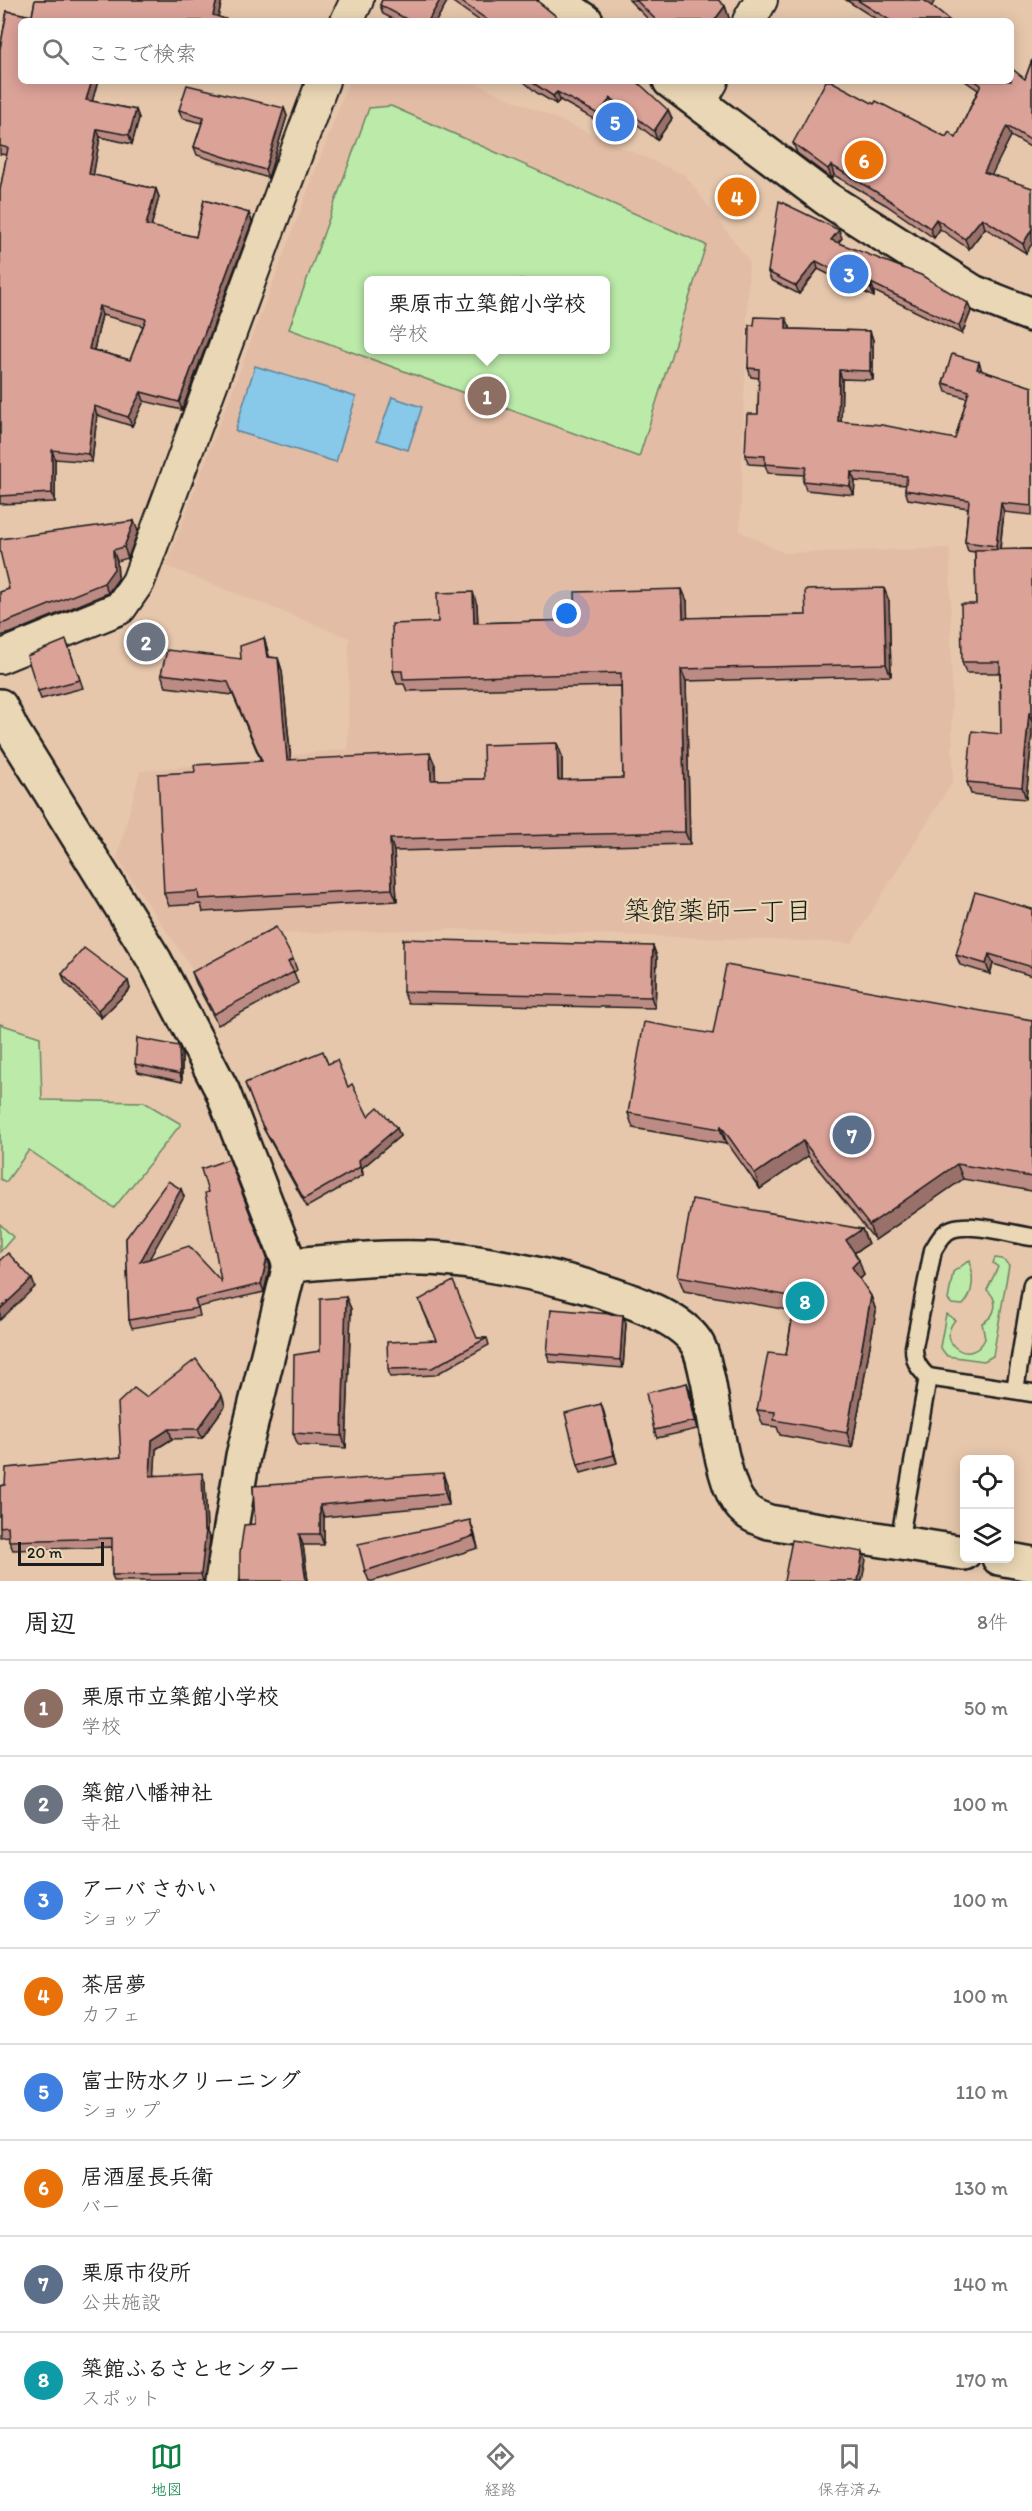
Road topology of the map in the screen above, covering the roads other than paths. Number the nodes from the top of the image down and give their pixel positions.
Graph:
1 (357, 0) edge
2 (556, 0) edge
3 (761, 0) edge
4 (348, 18) edge
5 (582, 18) edge
6 (751, 18) edge
7 (322, 84) edge
8 (680, 84) edge
9 (706, 92) edge
10 (1032, 315) edge
11 (0, 657) edge
12 (0, 706) edge
13 (1032, 1237) edge
14 (290, 1265) junction
15 (1032, 1284) edge
16 (928, 1377) junction
17 (1015, 1390) junction
18 (1032, 1393) edge
19 (899, 1543) junction
20 (960, 1552) edge
21 (1014, 1561) edge
22 (1032, 1564) edge
23 (222, 1581) edge

1 - 4 street
2 - 5 street
3 - 6 street
7 - 11 street
8 - 9 street
9 - 10 street
12 - 14 street
13 - 16 lane
14 - 19 street
14 - 23 street
15 - 17 lane
16 - 17 lane
16 - 19 lane
17 - 18 lane
19 - 20 street
21 - 22 street

